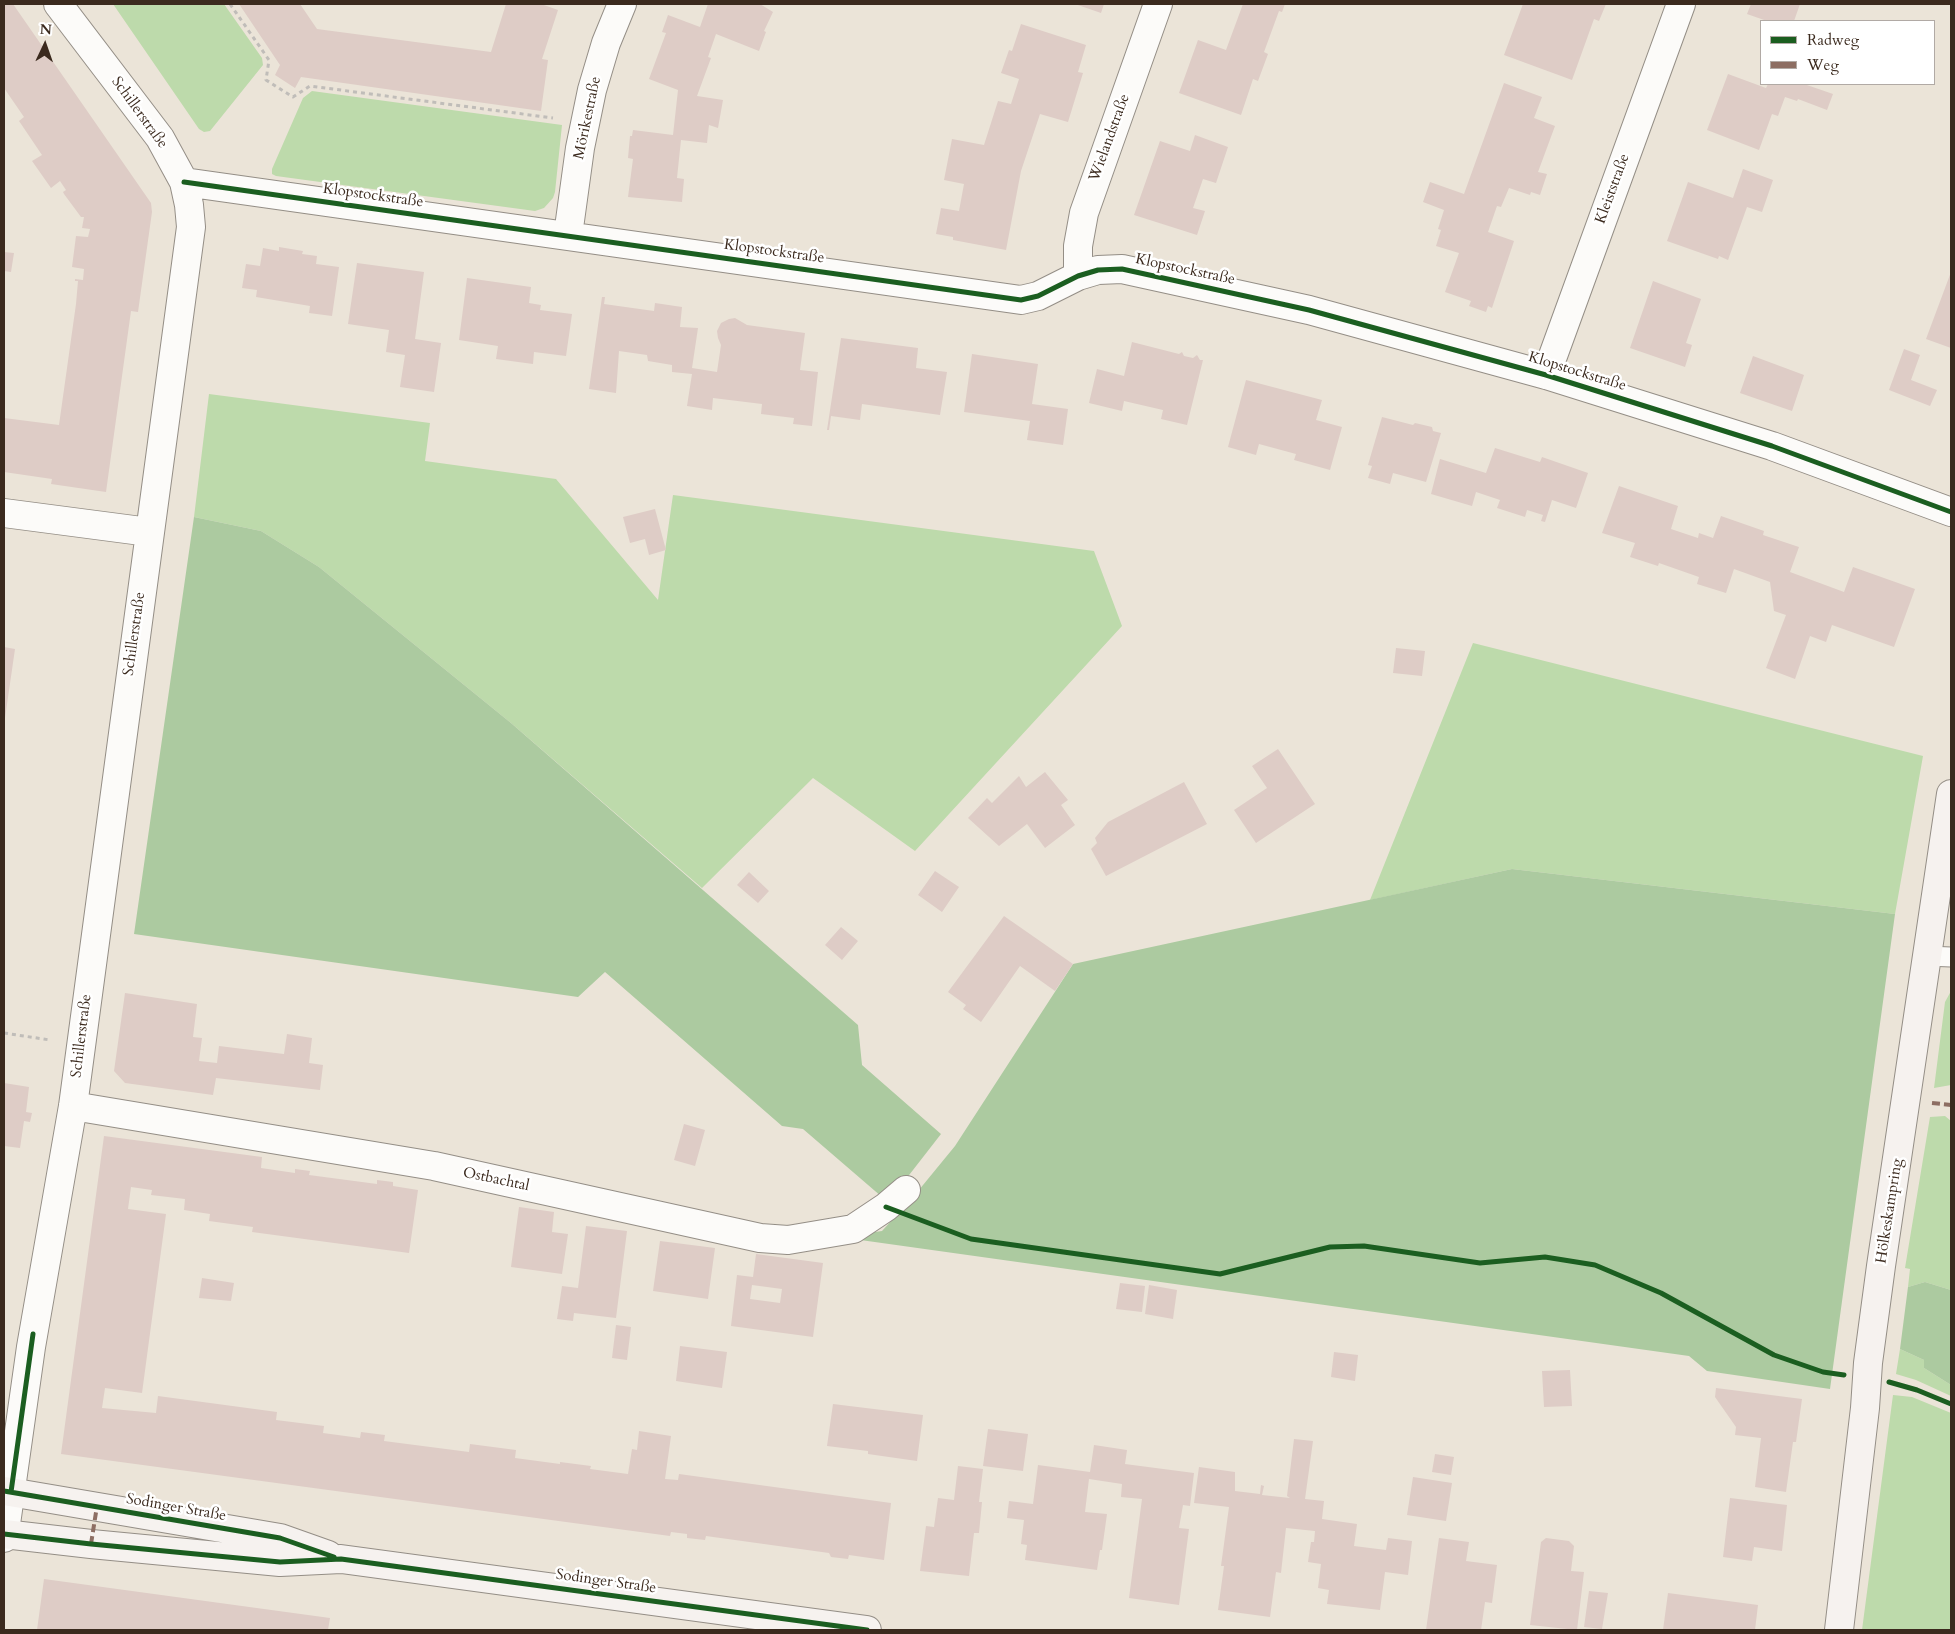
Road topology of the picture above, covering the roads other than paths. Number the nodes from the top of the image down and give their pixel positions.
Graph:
1 (58, 4) edge
2 (622, 4) edge
3 (1158, 4) edge
4 (1681, 4) edge
5 (184, 182) junction
6 (568, 235) junction
7 (1078, 276) junction
8 (1546, 375) junction
9 (1951, 512) edge
10 (4, 513) edge
11 (149, 532) junction
12 (1951, 794) edge
13 (1939, 957) edge
14 (73, 1106) junction
15 (906, 1190) dead end
16 (7, 1491) edge
17 (4, 1534) edge
18 (4, 1538) edge
19 (342, 1559) junction
20 (867, 1630) edge
21 (1839, 1630) edge

1 - 5 street, Schillerstraße
2 - 6 street, Mörikestraße
3 - 7 street, Wielandstraße
4 - 8 street, Kleiststraße
5 - 6 street, Klopstockstraße
5 - 11 street, Schillerstraße
6 - 7 street, Klopstockstraße
7 - 8 street, Klopstockstraße
8 - 9 street, Klopstockstraße
10 - 11 street
11 - 14 street, Schillerstraße
12 - 13 main road, Hölkeskampring
13 - 21 main road, Hölkeskampring
14 - 15 street, Ostbachtal
14 - 16 street, Schillerstraße
16 - 17 street, Schillerstraße
16 - 19 main road, Sodinger Straße
17 - 18 street, Schillerstraße
17 - 19 main road, Sodinger Straße
19 - 20 main road, Sodinger Straße

